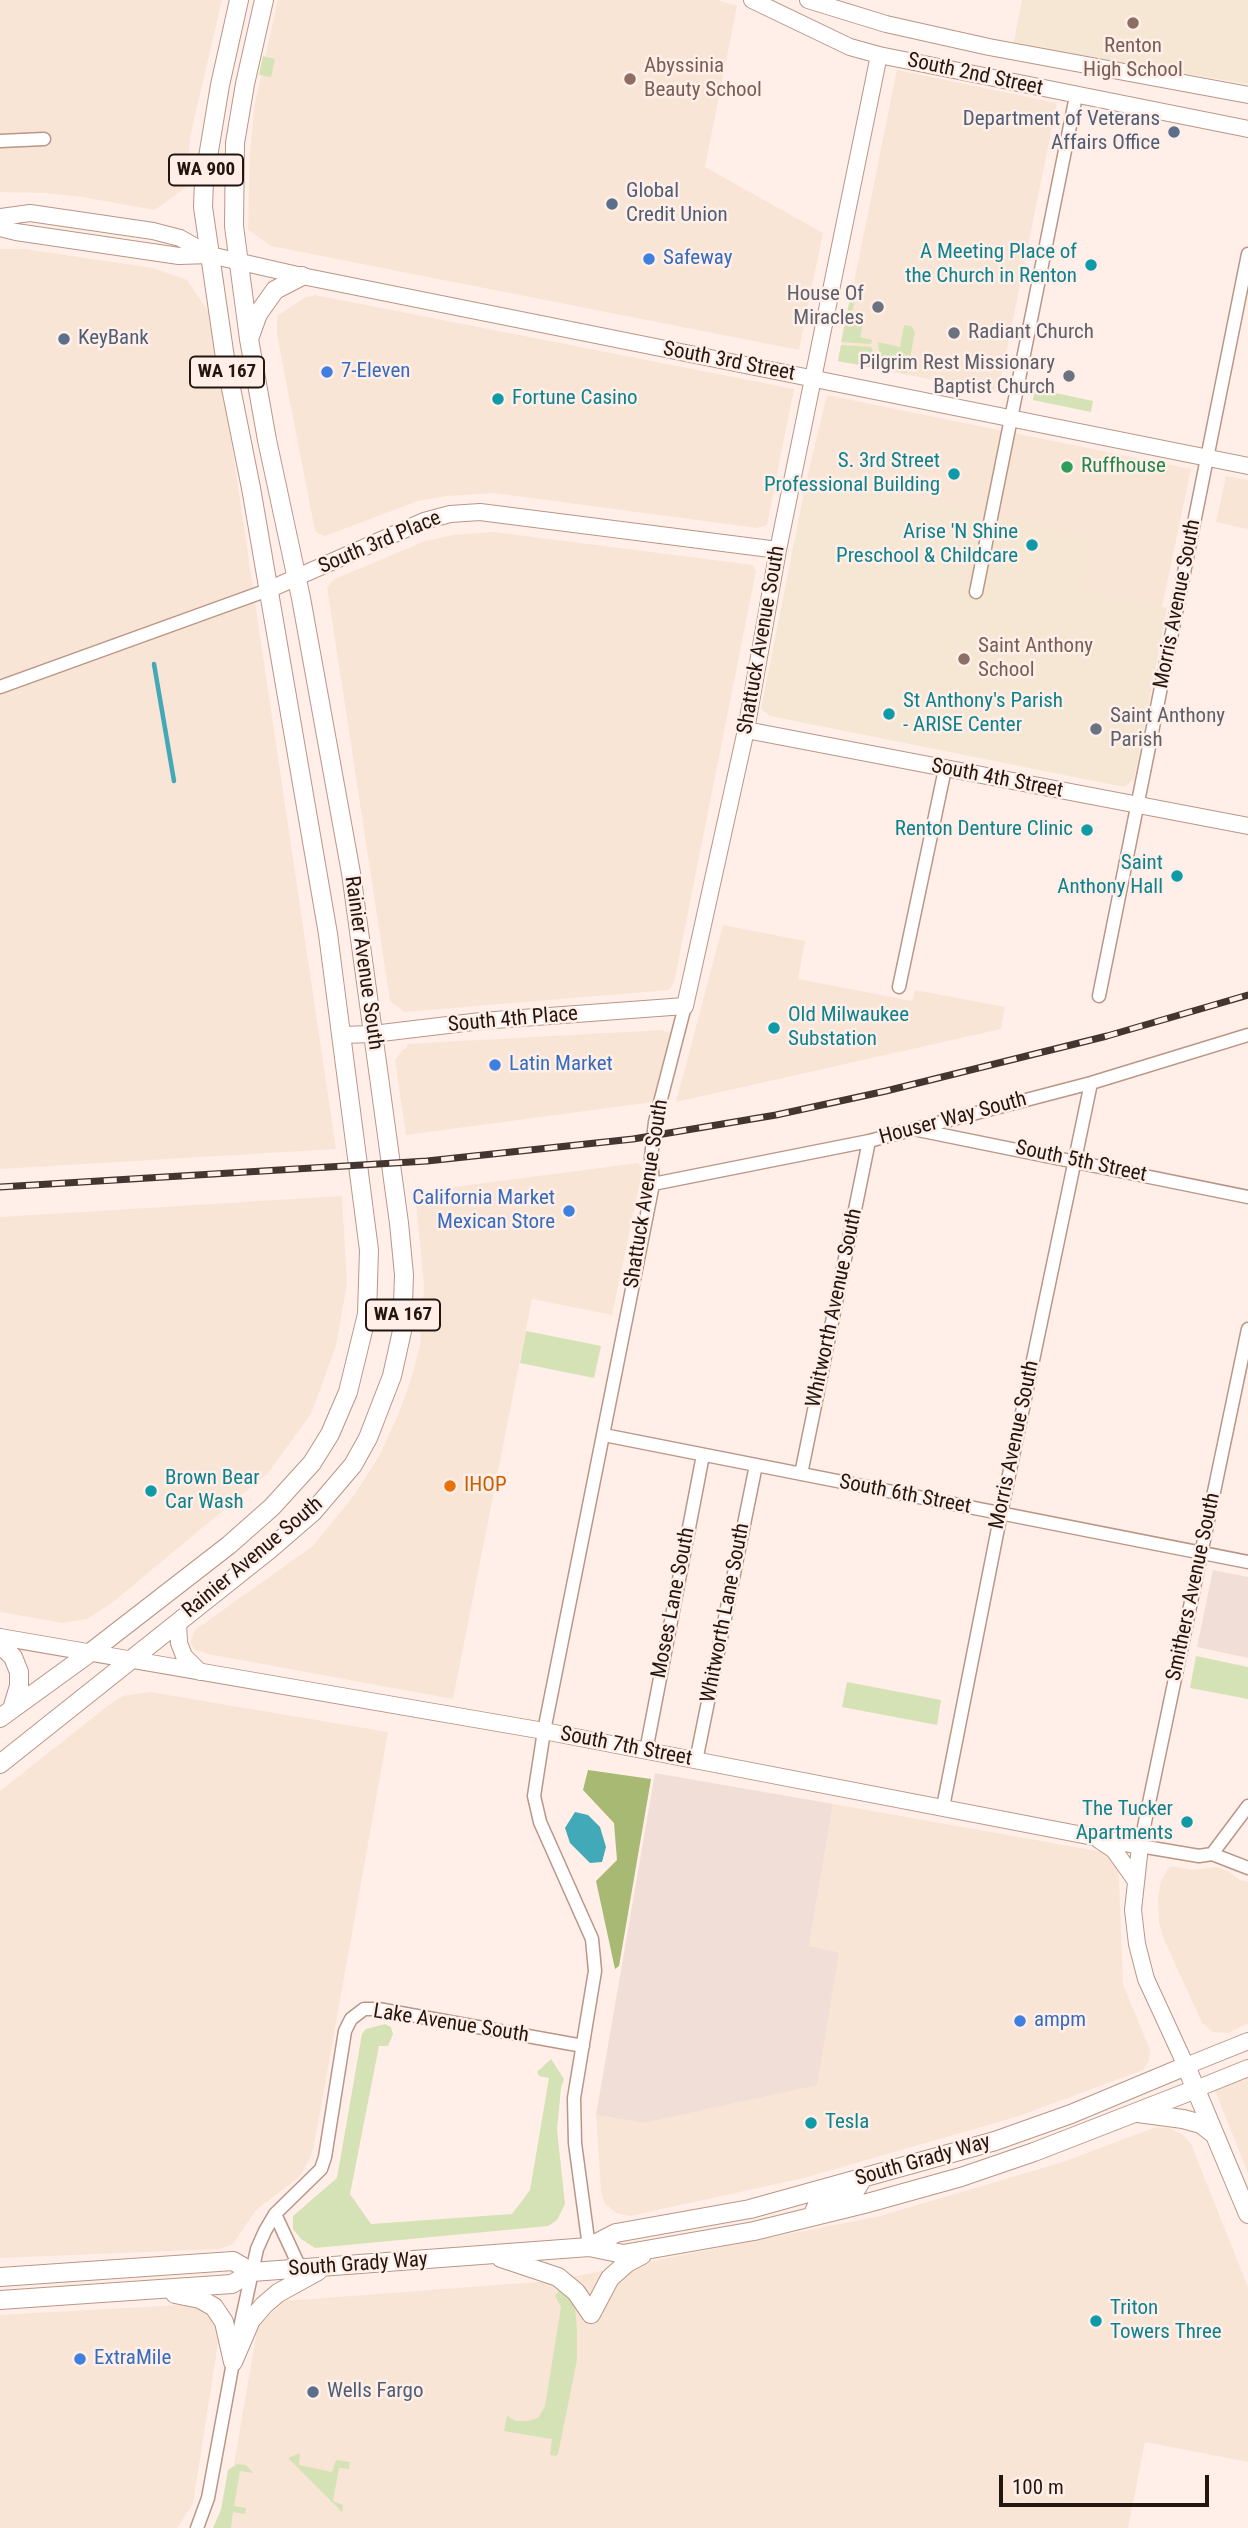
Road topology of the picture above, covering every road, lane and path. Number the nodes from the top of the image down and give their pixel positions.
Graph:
1 (239, 0) edge
2 (264, 0) edge
3 (752, 0) edge
4 (808, 0) edge
5 (879, 55) junction
6 (1248, 95) edge
7 (1076, 96) junction
8 (1248, 129) edge
9 (44, 139) dead end
10 (0, 141) edge
11 (0, 217) edge
12 (0, 228) edge
13 (1248, 254) edge
14 (209, 255) junction
15 (240, 262) junction
16 (302, 276) junction
17 (249, 339) junction
18 (813, 379) junction
19 (1012, 418) junction
20 (1207, 457) junction
21 (1248, 466) edge
22 (779, 550) junction
23 (297, 579) junction
24 (268, 590) junction
25 (976, 592) dead end
26 (0, 687) edge
27 (752, 696) junction
28 (746, 730) junction
29 (768, 734) junction
30 (945, 769) junction
31 (1138, 804) junction
32 (1248, 826) edge
33 (899, 986) dead end
34 (1099, 996) dead end
35 (685, 1006) junction
36 (373, 1034) junction
37 (341, 1035) junction
38 (1248, 1035) edge
39 (1091, 1083) junction
40 (914, 1129) junction
41 (870, 1141) junction
42 (1074, 1161) junction
43 (653, 1184) junction
44 (1248, 1197) edge
45 (1248, 1329) edge
46 (604, 1436) junction
47 (703, 1455) junction
48 (755, 1465) junction
49 (801, 1474) junction
50 (1001, 1513) junction
51 (1201, 1553) junction
52 (1248, 1562) edge
53 (178, 1622) junction
54 (0, 1637) edge
55 (0, 1644) edge
56 (91, 1652) junction
57 (130, 1659) junction
58 (200, 1672) junction
59 (6, 1714) edge
60 (544, 1731) junction
61 (646, 1751) junction
62 (696, 1761) junction
63 (0, 1765) edge
64 (1248, 1806) edge
65 (943, 1807) junction
66 (1094, 1837) junction
67 (1140, 1846) junction
68 (1212, 1854) junction
69 (1248, 1868) edge
70 (1136, 1881) junction
71 (1248, 2041) edge
72 (583, 2046) junction
73 (1186, 2066) junction
74 (1248, 2068) edge
75 (1196, 2089) junction
76 (1135, 2113) junction
77 (1031, 2129) junction
78 (1216, 2136) junction
79 (1026, 2155) junction
80 (929, 2160) junction
81 (861, 2179) junction
82 (864, 2204) junction
83 (275, 2214) junction
84 (1248, 2214) edge
85 (811, 2218) junction
86 (589, 2247) junction
87 (656, 2248) junction
88 (491, 2255) junction
89 (324, 2268) junction
90 (301, 2270) junction
91 (252, 2272) junction
92 (0, 2277) edge
93 (155, 2289) junction
94 (0, 2300) edge
95 (233, 2362) junction
96 (197, 2528) edge

1 - 14 main road, Rainier Avenue South / WA 900
2 - 15 main road, Rainier Avenue South
3 - 5 street, South 2nd Street
4 - 6 street, South 2nd Street
5 - 7 street, South 2nd Street
5 - 18 street, Shattuck Avenue South
7 - 8 street, South 2nd Street
7 - 19 street
9 - 10 street
11 - 14 street
12 - 14 street
13 - 20 street, Morris Avenue South
14 - 15 street, South 3rd Street
14 - 24 main road, Rainier Avenue South / WA 167
15 - 16 street, South 3rd Street
15 - 17 main road, Rainier Avenue South / WA 167
16 - 17 main road
16 - 18 street, South 3rd Street
17 - 23 main road, Rainier Avenue South / WA 167
18 - 19 street, South 3rd Street
18 - 22 street, Shattuck Avenue South
19 - 20 street, South 3rd Street
19 - 25 street
20 - 21 street, South 3rd Street
20 - 31 street, Morris Avenue South
22 - 23 street, South 3rd Place
22 - 27 street, Shattuck Avenue South
23 - 24 street, South 3rd Place
23 - 36 main road, Rainier Avenue South / WA 167
24 - 26 street, South 3rd Place
24 - 37 main road, Rainier Avenue South / WA 167
27 - 28 street, Shattuck Avenue South
27 - 29 street
28 - 29 street, South 4th Street
28 - 35 street, Shattuck Avenue South
29 - 30 street, South 4th Street
30 - 31 street, South 4th Street
30 - 33 street
31 - 32 street, South 4th Street
31 - 34 street, Morris Avenue South
35 - 36 street, South 4th Place
35 - 43 street, Shattuck Avenue South
36 - 37 street, South 4th Place
36 - 53 main road, Rainier Avenue South / WA 167
37 - 56 main road, Rainier Avenue South / WA 167
38 - 39 street, Houser Way South
39 - 40 street, Houser Way South
39 - 42 street, Morris Avenue South
40 - 41 street, Houser Way South
40 - 42 street, South 5th Street
41 - 43 street, Houser Way South
41 - 49 street, Whitworth Avenue South
42 - 44 street, South 5th Street
42 - 50 street, Morris Avenue South
43 - 46 street, Shattuck Avenue South
45 - 51 street, Smithers Avenue South
46 - 47 street, South 6th Street
46 - 60 street, Shattuck Avenue South
47 - 48 street, South 6th Street
47 - 61 street, Moses Lane South
48 - 49 street, South 6th Street
48 - 62 street, Whitworth Lane South
49 - 50 street, South 6th Street
50 - 51 street, South 6th Street
50 - 65 street, Morris Avenue South
51 - 52 street, South 6th Street
51 - 67 street, Smithers Avenue South
53 - 57 main road, Rainier Avenue South / WA 167
53 - 58 street
54 - 56 street, South 7th Street
55 - 59 main road
56 - 57 street, South 7th Street
56 - 59 main road, Rainier Avenue South / WA 167
57 - 58 street, South 7th Street
57 - 63 main road, Rainier Avenue South / WA 167
58 - 60 street, South 7th Street
60 - 61 street, South 7th Street
60 - 72 street, Shattuck Avenue South
61 - 62 street, South 7th Street
62 - 65 street, South 7th Street
64 - 68 street
65 - 66 street, South 7th Street
66 - 67 street, South 7th Street
66 - 70 street
67 - 68 street, South 7th Street
67 - 70 street
68 - 69 street, South 7th Street
70 - 73 street
71 - 73 street, South Grady Way
72 - 83 street, Lake Avenue South
72 - 86 street, Shattuck Avenue South
73 - 75 main road
73 - 77 main road, South Grady Way
74 - 75 street, South Grady Way
75 - 76 main road, South Grady Way
75 - 78 main road
76 - 78 main road
76 - 79 main road, South Grady Way
77 - 79 main road
77 - 80 main road, South Grady Way
78 - 84 main road
79 - 82 main road, South Grady Way
80 - 81 main road, South Grady Way
80 - 82 main road
81 - 85 main road
81 - 86 main road, South Grady Way
82 - 85 main road, South Grady Way
83 - 90 street
83 - 91 street, Lake Avenue South
85 - 87 main road, South Grady Way
86 - 87 main road, South Grady Way
86 - 88 main road, South Grady Way
87 - 88 main road
88 - 89 main road, South Grady Way
89 - 90 main road, South Grady Way
89 - 95 main road
90 - 91 main road, South Grady Way
91 - 92 main road, South Grady Way
91 - 93 main road, South Grady Way
91 - 95 street, Lake Avenue South
93 - 94 main road, South Grady Way
93 - 95 main road
95 - 96 street, Lake Avenue South

